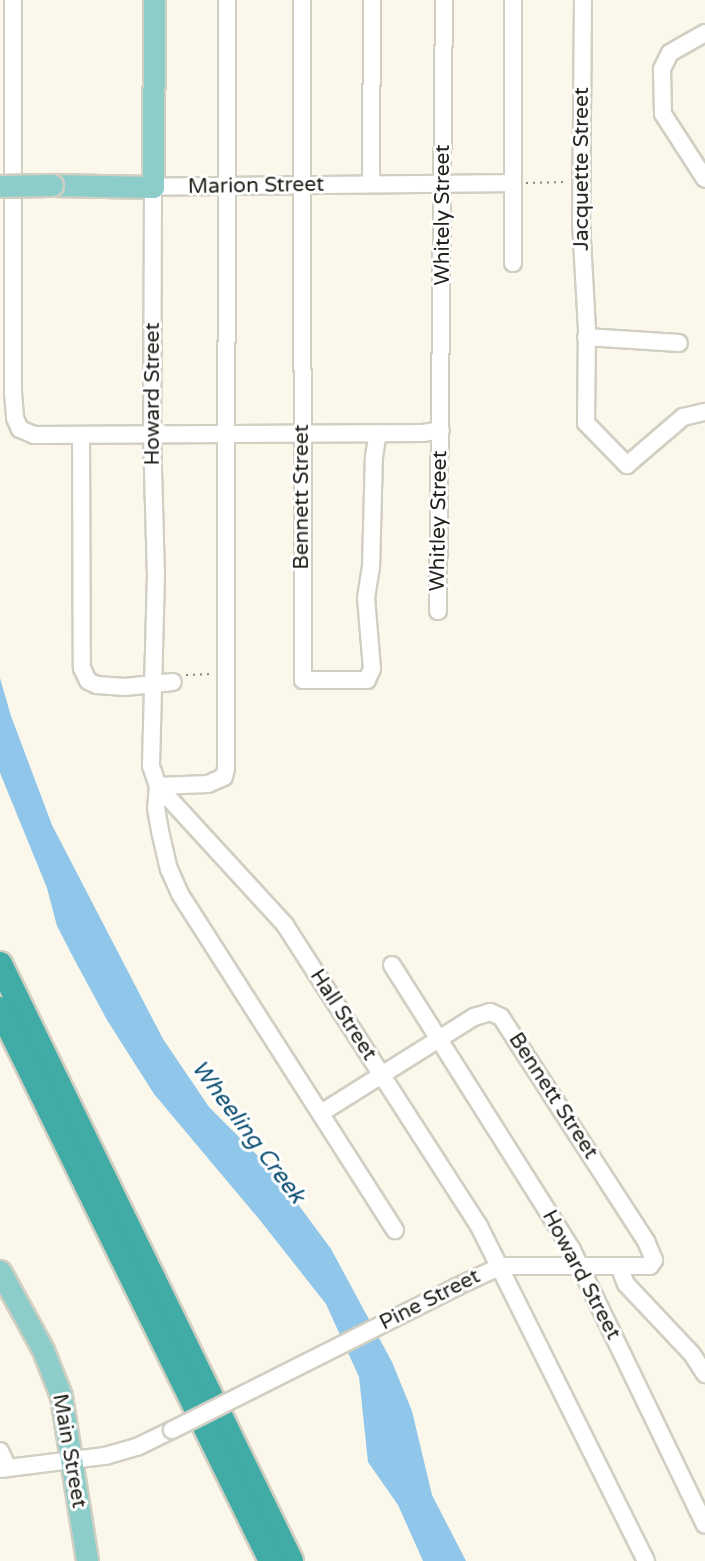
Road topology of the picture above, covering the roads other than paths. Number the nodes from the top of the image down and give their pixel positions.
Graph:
1 (13, 0) edge
2 (154, 0) edge
3 (227, 0) edge
4 (302, 0) edge
5 (372, 0) edge
6 (444, 0) edge
7 (513, 0) edge
8 (583, 0) edge
9 (705, 33) edge
10 (705, 179) edge
11 (513, 183) junction
12 (302, 184) junction
13 (371, 184) junction
14 (443, 184) junction
15 (0, 186) edge
16 (226, 186) junction
17 (153, 187) junction
18 (513, 263) dead end
19 (586, 337) junction
20 (679, 343) dead end
21 (705, 412) edge
22 (441, 430) junction
23 (378, 433) junction
24 (152, 434) junction
25 (227, 434) junction
26 (302, 434) junction
27 (81, 435) junction
28 (438, 611) dead end
29 (175, 679) road end
30 (152, 682) junction
31 (158, 786) junction
32 (0, 964) edge
33 (392, 965) dead end
34 (0, 1009) edge
35 (438, 1039) junction
36 (382, 1075) junction
37 (321, 1113) junction
38 (629, 1214) joint
39 (395, 1230) dead end
40 (577, 1265) junction
41 (501, 1266) junction
42 (620, 1266) junction
43 (0, 1271) edge
44 (703, 1368) edge
45 (0, 1451) edge
46 (73, 1461) junction
47 (4, 1469) edge
48 (705, 1525) edge
49 (87, 1561) edge
50 (271, 1561) edge
51 (291, 1561) edge
52 (646, 1561) edge

1 - 27 street
2 - 17 main road, Howard Street
3 - 16 street
4 - 12 street, Bennett Street
5 - 13 street
6 - 14 street, Whitely Street
7 - 11 street
8 - 19 street, Jacquette Street
9 - 10 street
11 - 14 street, Marion Street
11 - 18 street
12 - 13 street, Marion Street
12 - 16 street, Marion Street
12 - 26 street, Bennett Street
13 - 14 street, Marion Street
14 - 22 street, Whitely Street
15 - 17 main road, Marion Street, bridge
16 - 17 street, Marion Street
16 - 25 street
17 - 24 street, Howard Street
19 - 20 street
19 - 21 street, Jacquette Street
22 - 23 street
22 - 28 street, Whitley Street
23 - 26 street
23 - 26 street, Bennett Street
24 - 25 street
24 - 27 street
24 - 30 street, Howard Street
25 - 26 street
25 - 31 street
27 - 30 street
29 - 30 street
30 - 31 street, Howard Street
31 - 36 street, Hall Street
31 - 37 street, Howard Street
32 - 51 highway
33 - 35 street, Howard Street
34 - 50 highway
35 - 36 street, Bennett Street
35 - 38 street, Bennett Street
35 - 40 street, Howard Street
36 - 37 street, Bennett Street
36 - 41 street, Hall Street
37 - 39 street, Howard Street
38 - 42 street, Pine Street
40 - 41 street, Pine Street
40 - 42 street, Pine Street
40 - 48 street, Howard Street
41 - 46 street, Pine Street, bridge
41 - 52 street, Hall Street
42 - 44 street
43 - 46 main road, Main Street
45 - 47 street
46 - 47 street, Pine Street
46 - 49 main road, Main Street

